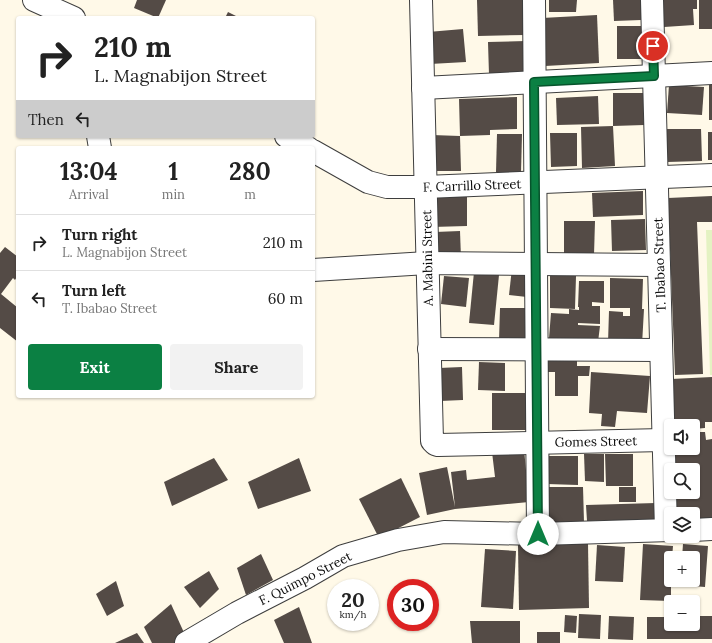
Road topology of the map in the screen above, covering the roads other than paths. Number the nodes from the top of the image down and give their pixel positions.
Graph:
1 (34, 0) edge
2 (421, 0) edge
3 (534, 0) edge
4 (652, 0) edge
5 (70, 16) edge
6 (712, 73) edge
7 (654, 76) junction
8 (534, 82) junction
9 (423, 88) junction
10 (290, 138) edge
11 (304, 146) edge
12 (315, 152) edge
13 (712, 175) edge
14 (656, 178) junction
15 (535, 183) junction
16 (425, 187) junction
17 (427, 264) junction
18 (536, 264) junction
19 (659, 265) junction
20 (315, 270) edge
21 (429, 349) junction
22 (536, 350) junction
23 (661, 350) junction
24 (664, 440) joint
25 (537, 442) junction
26 (433, 443) joint
27 (665, 455) edge
28 (667, 507) edge
29 (712, 529) edge
30 (664, 530) edge
31 (700, 530) edge
32 (538, 534) junction
33 (186, 643) edge

1 - 5 street
2 - 9 street, A. Mabini Street
3 - 8 street
4 - 7 street, T. Ibabao Street
6 - 7 street
7 - 8 street
7 - 14 street, T. Ibabao Street
8 - 9 street
8 - 15 street
9 - 16 street, A. Mabini Street
10 - 11 street
12 - 16 street, F. Carrillo Street
13 - 14 street, F. Carrillo Street
14 - 15 street, F. Carrillo Street
14 - 19 street, T. Ibabao Street
15 - 16 street, F. Carrillo Street
15 - 18 street
16 - 17 street, A. Mabini Street
17 - 18 street
17 - 20 street
17 - 21 street, A. Mabini Street
18 - 19 street
18 - 22 street
19 - 23 street, T. Ibabao Street
21 - 22 street
21 - 26 street, A. Mabini Street
22 - 23 street
22 - 25 street
23 - 24 street, T. Ibabao Street
24 - 25 street, Gomes Street
25 - 26 street, Gomes Street
25 - 32 street
27 - 28 street, T. Ibabao Street
29 - 31 street
30 - 32 street, F. Quimpo Street
32 - 33 street, F. Quimpo Street

